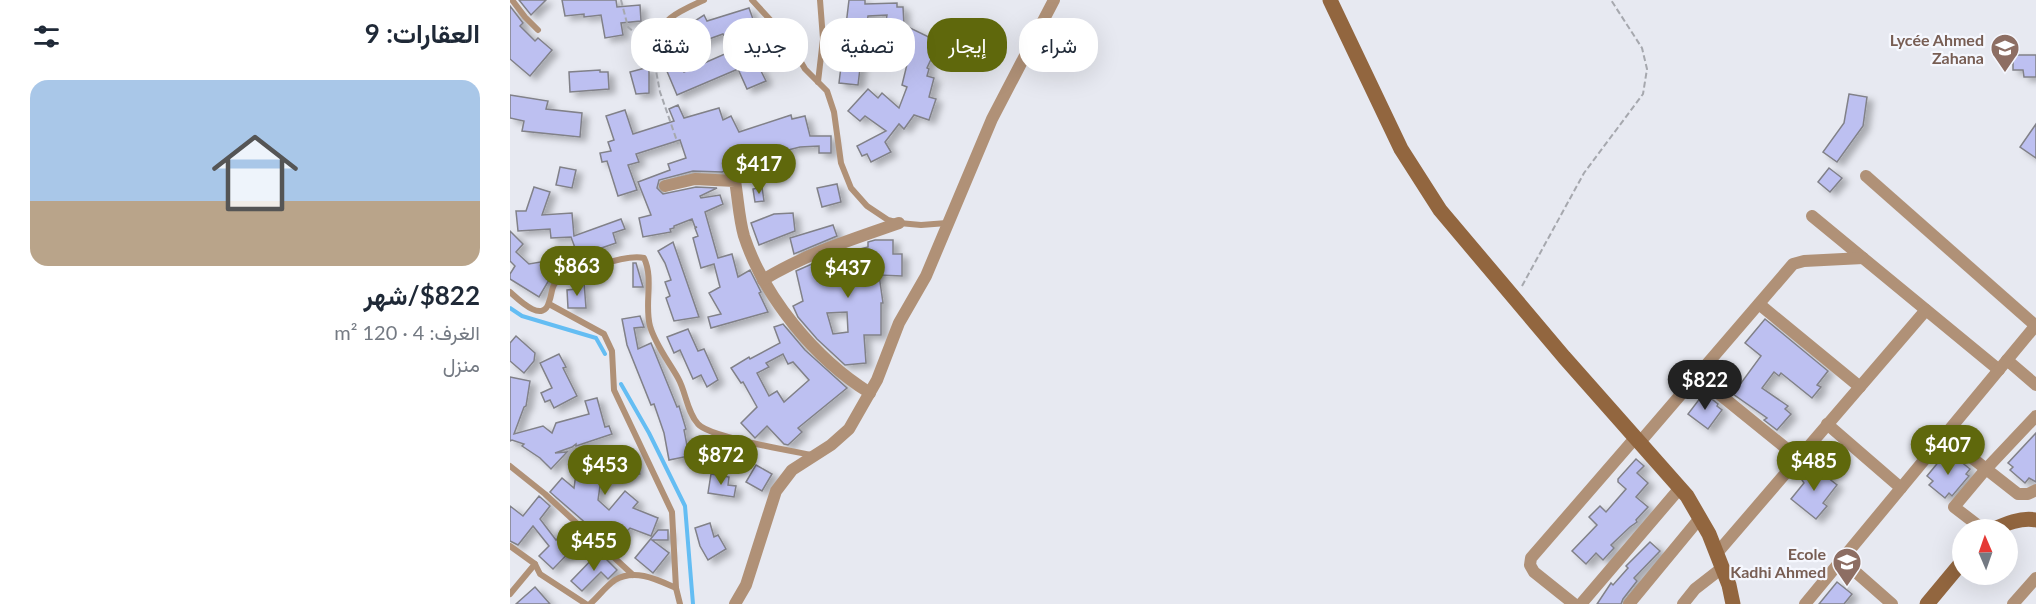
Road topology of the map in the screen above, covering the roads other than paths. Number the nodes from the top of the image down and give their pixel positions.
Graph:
1 (512, 0) edge
2 (704, 0) edge
3 (752, 0) edge
4 (820, 0) edge
5 (1054, 0) edge
6 (1330, 0) edge
7 (670, 18) edge
8 (538, 30) dead end
9 (818, 82) junction
10 (1866, 176) dead end
11 (665, 186) dead end
12 (1812, 216) dead end
13 (899, 223) junction
14 (947, 223) junction
15 (1863, 258) junction
16 (763, 280) junction
17 (510, 292) edge
18 (549, 304) junction
19 (1759, 304) junction
20 (1926, 310) junction
21 (2036, 326) edge
22 (2003, 365) junction
23 (1697, 375) junction
24 (2036, 385) edge
25 (1860, 387) junction
26 (870, 393) junction
27 (2036, 416) edge
28 (1827, 424) junction
29 (1944, 436) junction
30 (1638, 440) junction
31 (814, 455) junction
32 (1798, 458) junction
33 (510, 466) edge
34 (1986, 469) junction
35 (1680, 488) junction
36 (1901, 488) junction
37 (2036, 490) edge
38 (1700, 518) junction
39 (1970, 519) edge
40 (2036, 520) edge
41 (2018, 521) edge
42 (510, 546) edge
43 (1720, 560) junction
44 (1842, 560) junction
45 (535, 564) junction
46 (633, 575) junction
47 (1952, 576) edge
48 (2036, 578) edge
49 (676, 588) junction
50 (510, 594) edge
51 (1933, 602) edge
52 (588, 604) edge
53 (680, 604) edge
54 (735, 604) edge
55 (1574, 604) edge
56 (1581, 604) edge
57 (1629, 604) edge
58 (1683, 604) edge
59 (1733, 604) edge
60 (1805, 604) edge
61 (1892, 604) edge
62 (2013, 604) edge

1 - 8 lane
2 - 7 lane
3 - 9 lane
4 - 9 lane
5 - 14 street
6 - 30 main road
9 - 13 lane
10 - 21 street
11 - 16 street
12 - 15 street
13 - 14 lane
13 - 16 street
14 - 26 street
15 - 19 street
15 - 20 street
16 - 26 street
17 - 18 lane
18 - 31 lane
18 - 49 lane
19 - 23 street
19 - 25 street
20 - 22 street
20 - 25 street
21 - 22 street
22 - 24 street
22 - 29 street
23 - 30 street
23 - 32 street
25 - 28 street
26 - 31 street
27 - 34 street
28 - 32 street
28 - 36 street
29 - 34 street
29 - 36 street
30 - 35 main road
30 - 55 street
31 - 54 street
32 - 43 street
33 - 46 lane
34 - 37 street
34 - 39 street
35 - 38 main road
35 - 56 street
36 - 44 street
38 - 43 main road
38 - 57 street
40 - 41 main road
42 - 45 lane
43 - 58 street
43 - 59 main road
44 - 60 street
44 - 61 street
45 - 50 lane
45 - 52 lane
46 - 49 lane
46 - 52 lane
47 - 51 main road
48 - 62 street
49 - 53 lane

